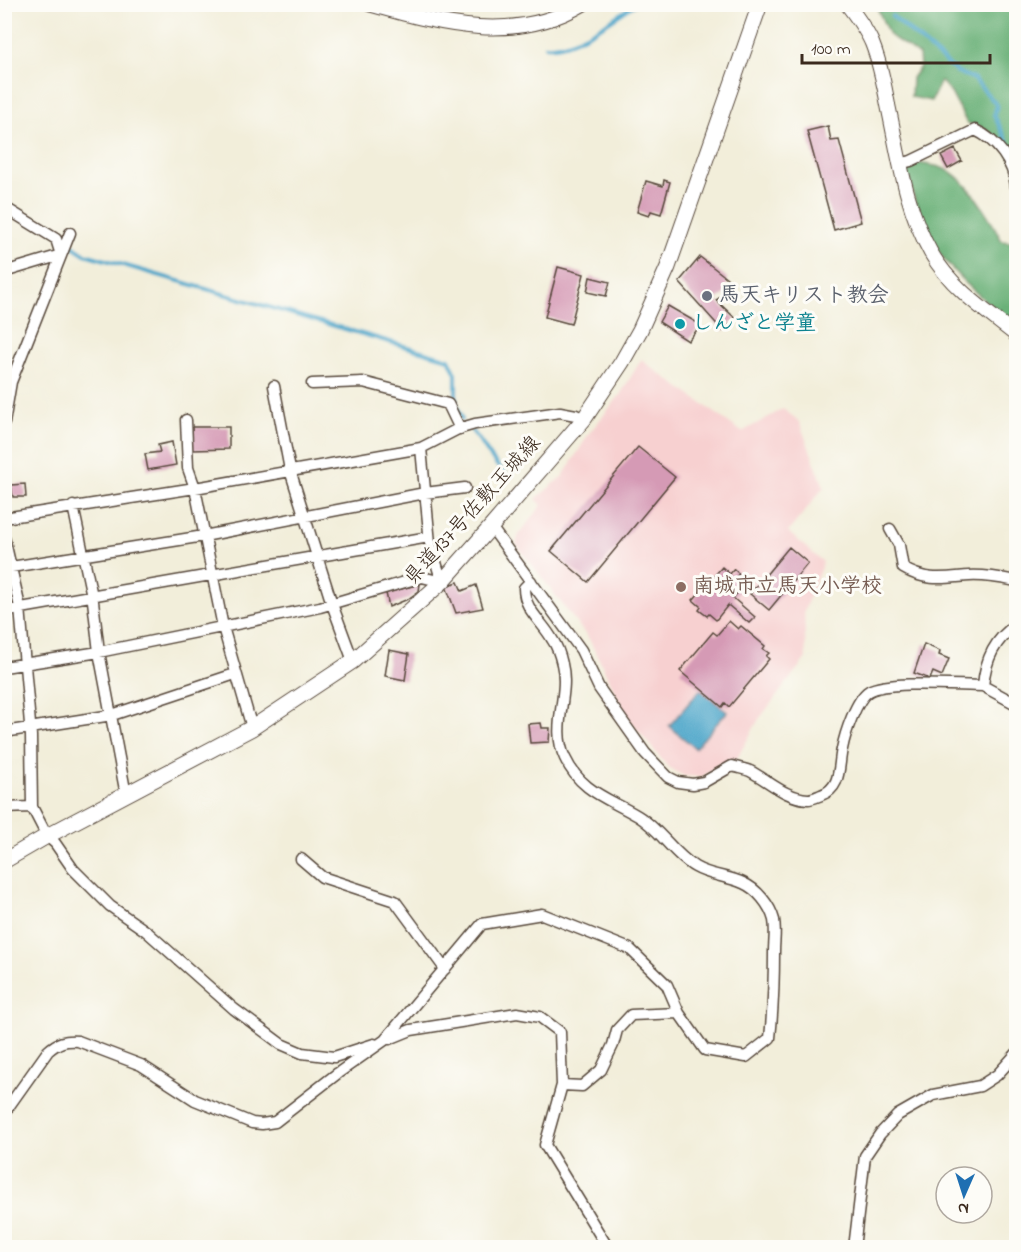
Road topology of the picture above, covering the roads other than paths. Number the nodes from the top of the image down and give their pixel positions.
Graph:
1 (369, 4) edge
2 (583, 4) edge
3 (760, 4) edge
4 (847, 4) edge
5 (899, 164) junction
6 (1017, 187) edge
7 (4, 207) edge
8 (70, 232) dead end
9 (61, 255) junction
10 (4, 272) edge
11 (1017, 335) edge
12 (312, 384) dead end
13 (274, 386) dead end
14 (584, 419) junction
15 (186, 420) dead end
16 (4, 423) edge
17 (460, 429) junction
18 (421, 448) junction
19 (291, 470) junction
20 (195, 488) junction
21 (465, 488) dead end
22 (425, 493) junction
23 (73, 506) junction
24 (306, 516) junction
25 (4, 518) edge
26 (491, 527) junction
27 (890, 529) dead end
28 (204, 536) junction
29 (4, 537) edge
30 (429, 537) junction
31 (83, 555) junction
32 (317, 556) junction
33 (8, 567) edge
34 (213, 575) junction
35 (531, 581) junction
36 (1017, 581) edge
37 (442, 582) junction
38 (92, 594) junction
39 (332, 604) junction
40 (20, 607) junction
41 (4, 611) edge
42 (1017, 625) edge
43 (223, 627) junction
44 (99, 652) junction
45 (353, 661) junction
46 (25, 664) junction
47 (4, 667) edge
48 (235, 674) junction
49 (983, 686) junction
50 (1017, 704) edge
51 (112, 715) junction
52 (30, 728) junction
53 (252, 728) junction
54 (4, 732) edge
55 (126, 795) junction
56 (32, 807) junction
57 (4, 808) edge
58 (47, 836) junction
59 (301, 859) dead end
60 (4, 861) edge
61 (445, 969) junction
62 (679, 1013) junction
63 (385, 1040) junction
64 (1017, 1054) edge
65 (562, 1086) junction
66 (4, 1113) edge
67 (608, 1248) edge
68 (854, 1248) edge

1 - 2 street
3 - 14 main road, 県道137号佐敷玉城線
4 - 5 street
5 - 6 street
5 - 11 street
7 - 9 street
8 - 9 street
9 - 10 street
9 - 16 street
12 - 17 street
13 - 19 street
14 - 17 street
14 - 26 main road, 県道137号佐敷玉城線
15 - 20 street
17 - 18 street
18 - 19 street
18 - 22 street
19 - 20 street
19 - 24 street
20 - 23 street
20 - 28 street
21 - 22 street
22 - 24 street
22 - 30 street
23 - 25 street
23 - 31 street
24 - 28 street
24 - 32 street
26 - 35 street
26 - 37 main road, 県道137号佐敷玉城線
27 - 36 street
28 - 31 street
28 - 34 street
29 - 33 street
30 - 32 street
30 - 37 street
31 - 33 street
31 - 38 street
32 - 34 street
32 - 39 street
33 - 40 street
34 - 38 street
34 - 43 street
35 - 49 street
35 - 62 street
37 - 39 street
37 - 45 main road, 県道137号佐敷玉城線
38 - 40 street
38 - 44 street
39 - 43 street
39 - 45 street
40 - 41 street
40 - 46 street
42 - 49 street
43 - 44 street
43 - 48 street
44 - 46 street
44 - 51 street
45 - 53 main road, 県道137号佐敷玉城線
46 - 47 street
46 - 52 street
48 - 51 street
48 - 53 street
49 - 50 street
51 - 52 street
51 - 55 street
52 - 54 street
52 - 56 street
53 - 55 main road, 県道137号佐敷玉城線
55 - 58 main road, 県道137号佐敷玉城線
56 - 57 street
56 - 58 street
58 - 60 main road, 県道137号佐敷玉城線
58 - 63 street
59 - 61 street
61 - 62 street
61 - 63 street
62 - 65 street
63 - 65 street
63 - 66 street
64 - 68 street
65 - 67 street

